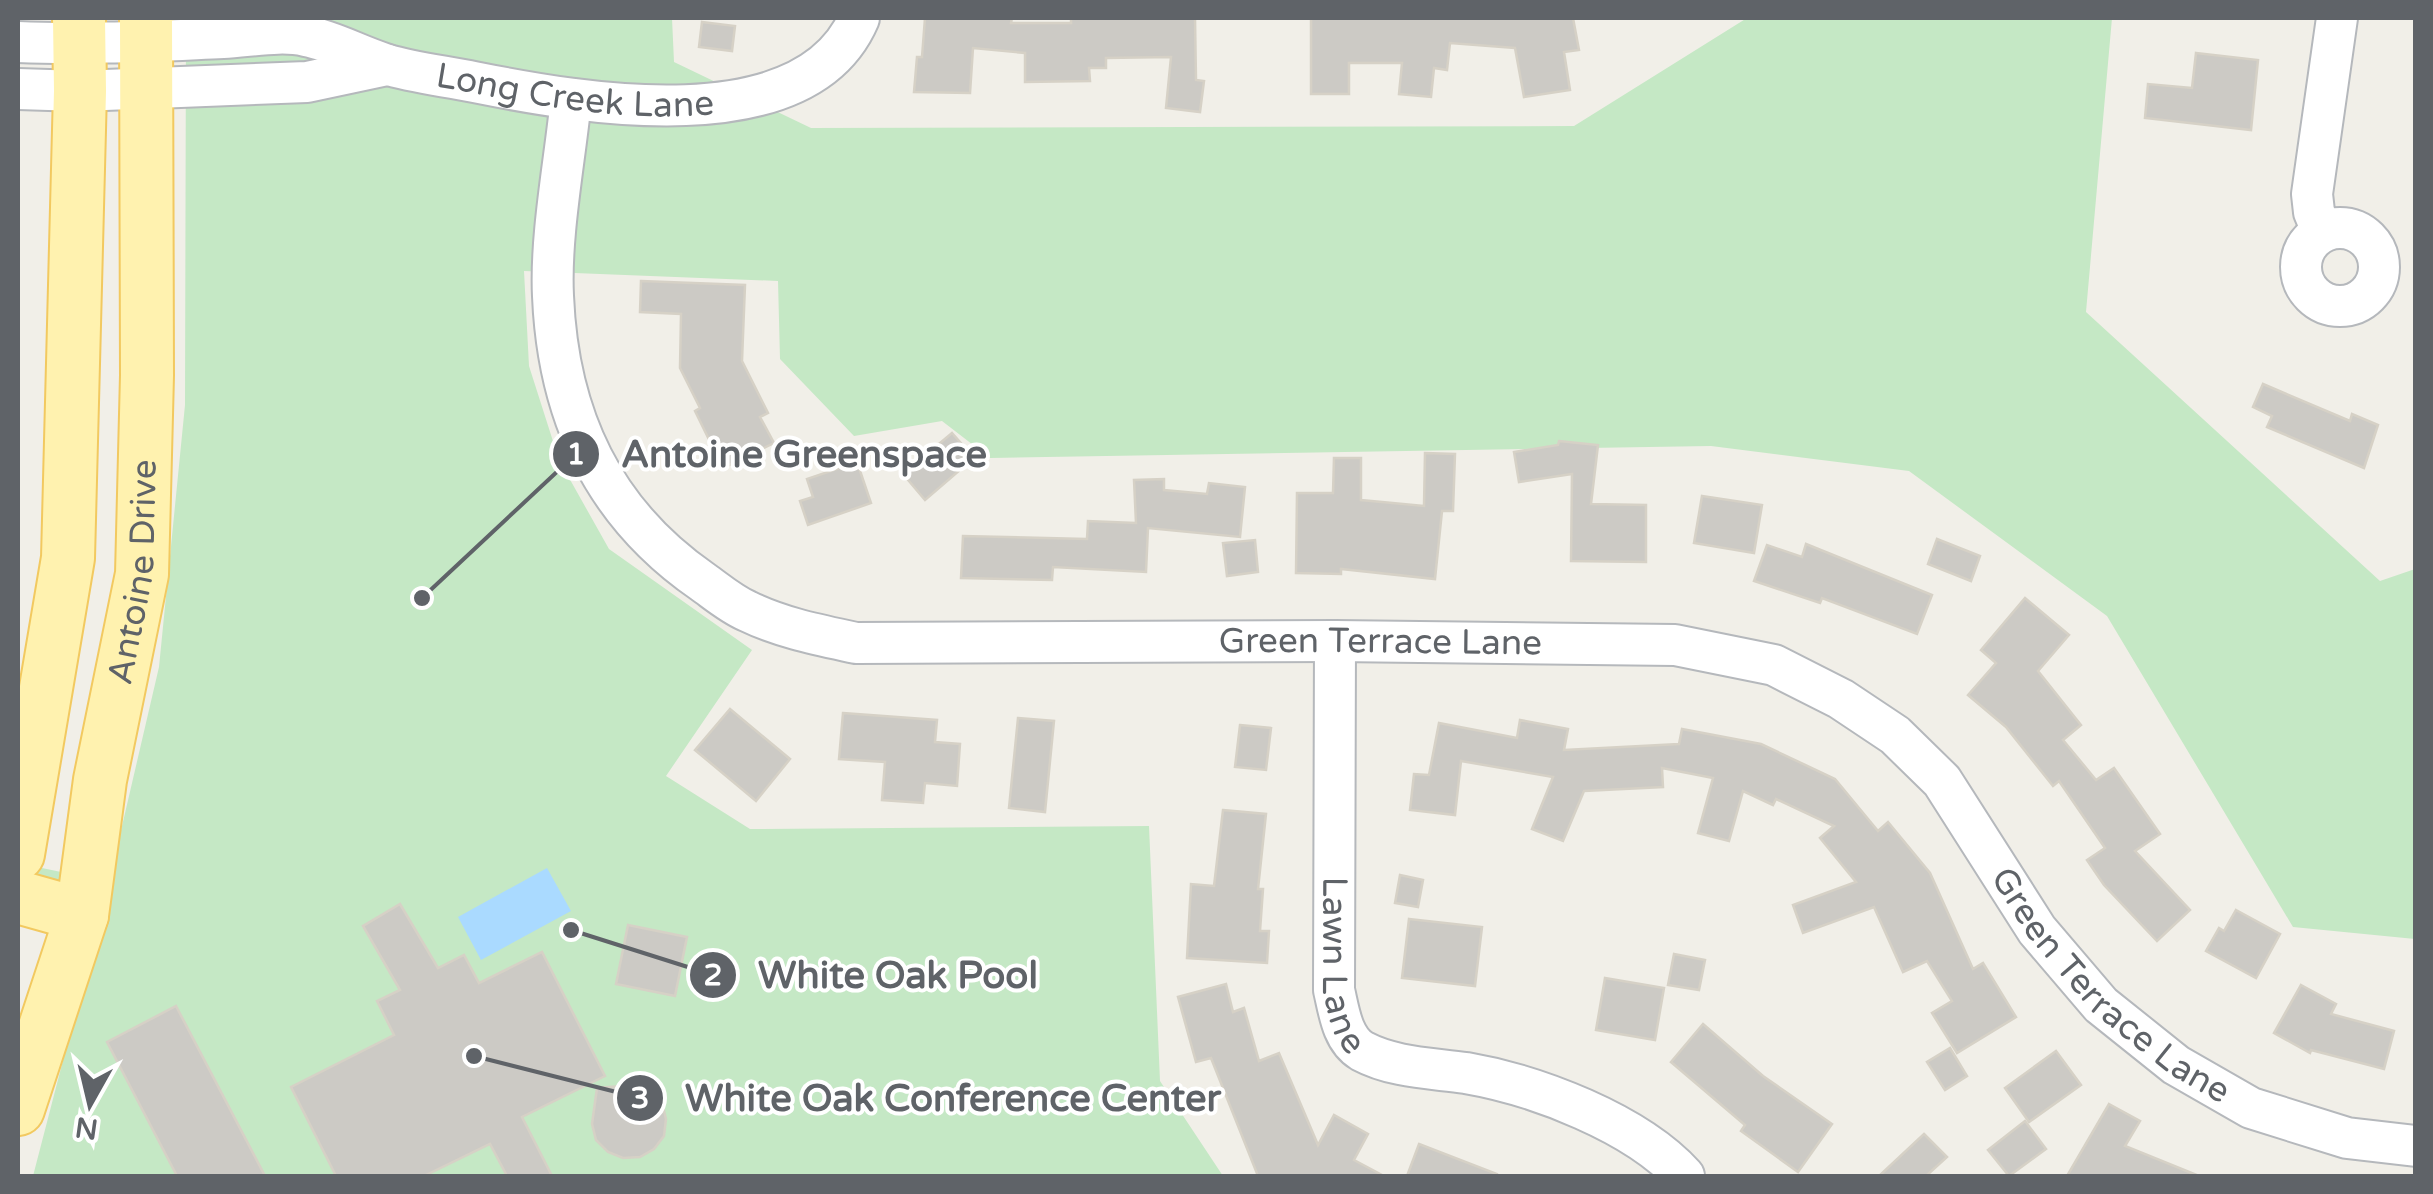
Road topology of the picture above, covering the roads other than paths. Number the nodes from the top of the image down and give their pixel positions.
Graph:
1 (859, 18) edge
2 (2337, 18) edge
3 (18, 42) edge
4 (147, 49) edge
5 (79, 50) edge
6 (18, 88) edge
7 (571, 98) junction
8 (2322, 232) dead end
9 (68, 558) junction
10 (142, 574) junction
11 (1335, 641) junction
12 (18, 854) edge
13 (18, 897) edge
14 (82, 915) junction
15 (18, 1109) edge
16 (2416, 1146) edge
17 (1684, 1176) edge

1 - 7 street, Long Creek Lane
2 - 8 street
3 - 5 street, Long Creek Lane
4 - 5 street, Long Creek Lane
4 - 7 street, Long Creek Lane
4 - 10 main road, Antoine Drive
5 - 6 street, Long Creek Lane
5 - 9 main road, Antoine Drive
7 - 11 street, Green Terrace Lane
9 - 10 main road
9 - 12 main road, Antoine Drive
10 - 14 main road, Antoine Drive
11 - 16 street, Green Terrace Lane
11 - 17 street, Lawn Lane
13 - 14 main road
14 - 15 main road, Antoine Drive

